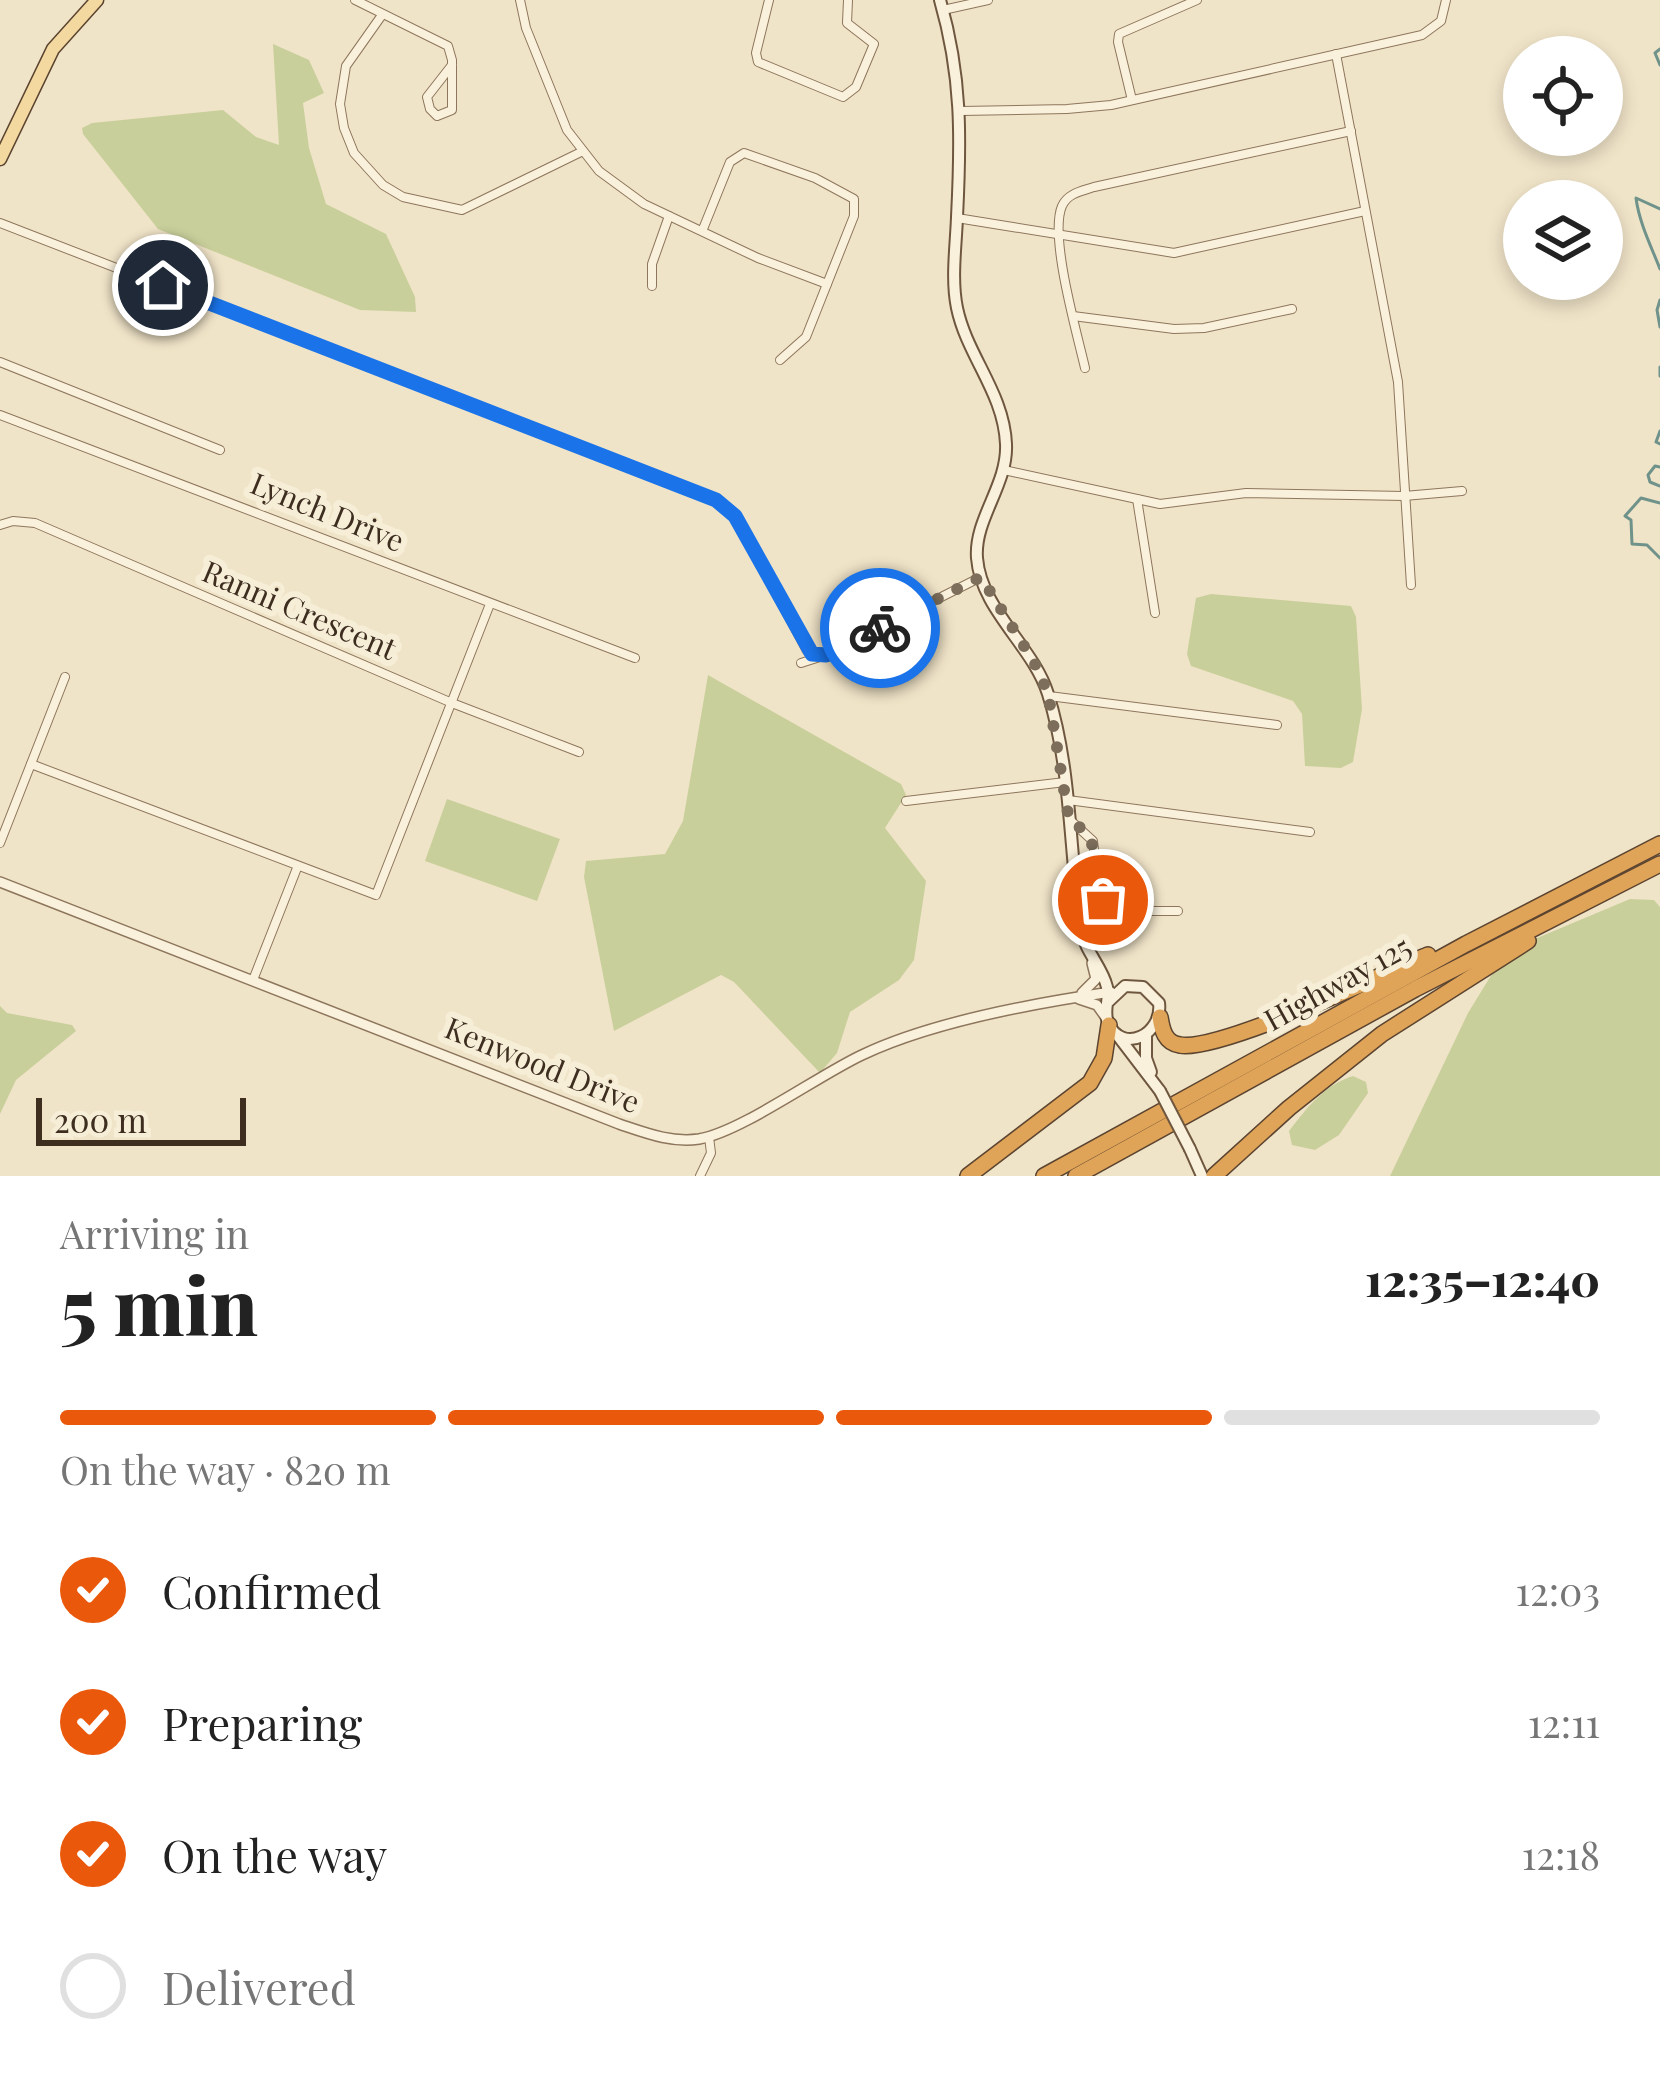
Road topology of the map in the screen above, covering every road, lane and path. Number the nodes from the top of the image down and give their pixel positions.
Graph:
1 (97, 0) edge
2 (355, 0) edge
3 (520, 0) edge
4 (769, 0) edge
5 (848, 0) edge
6 (988, 0) edge
7 (1197, 0) edge
8 (1446, 0) edge
9 (941, 5) edge
10 (382, 15) junction
11 (1336, 54) junction
12 (452, 65) junction
13 (1132, 100) junction
14 (961, 111) junction
15 (1351, 131) junction
16 (581, 152) junction
17 (0, 159) edge
18 (1365, 211) junction
19 (669, 215) junction
20 (957, 218) junction
21 (0, 223) edge
22 (704, 230) junction
23 (1058, 234) junction
24 (827, 284) junction
25 (652, 286) dead end
26 (1292, 309) dead end
27 (1073, 316) junction
28 (780, 360) dead end
29 (0, 362) edge
30 (1085, 368) dead end
31 (0, 415) edge
32 (220, 450) dead end
33 (1004, 470) junction
34 (1462, 491) dead end
35 (1404, 496) junction
36 (1137, 499) junction
37 (0, 525) edge
38 (981, 577) junction
39 (1411, 585) dead end
40 (490, 604) junction
41 (1155, 613) dead end
42 (817, 656) junction
43 (635, 658) dead end
44 (801, 663) dead end
45 (65, 676) dead end
46 (1049, 696) junction
47 (452, 704) junction
48 (1277, 725) dead end
49 (579, 752) dead end
50 (31, 764) junction
51 (1065, 782) junction
52 (1068, 800) junction
53 (906, 801) dead end
54 (1069, 820) junction
55 (1310, 832) dead end
56 (0, 843) edge
57 (1660, 844) edge
58 (1660, 864) edge
59 (297, 868) junction
60 (0, 882) edge
61 (1571, 901) junction
62 (1178, 911) dead end
63 (1090, 957) junction
64 (253, 980) junction
65 (1139, 985) junction
66 (1111, 995) junction
67 (1072, 998) junction
68 (1160, 1017) junction
69 (1110, 1025) junction
70 (1146, 1035) junction
71 (1160, 1091) junction
72 (709, 1137) junction
73 (1222, 1172) edge
74 (700, 1176) edge
75 (968, 1176) edge
76 (1044, 1176) edge
77 (1076, 1176) edge
78 (1202, 1176) edge

1 - 17 main road
2 - 10 street
3 - 16 street
4 - 5 street
6 - 9 street
7 - 13 street
8 - 11 street
9 - 14 main road
10 - 12 street
10 - 16 street
11 - 13 street
11 - 15 street
12 - 12 street
13 - 14 street
14 - 20 main road
15 - 18 street
15 - 23 street
16 - 19 street
18 - 23 street
18 - 35 street
19 - 22 street
19 - 25 street
20 - 23 street
20 - 33 main road
21 - 42 street
22 - 24 street
22 - 24 street
23 - 27 street
24 - 28 street
26 - 27 street
27 - 30 street
29 - 32 street
31 - 40 street, Lynch Drive
33 - 36 street
33 - 38 main road
34 - 35 street
35 - 36 street
35 - 39 street
36 - 41 street
37 - 47 street, Ranni Crescent
38 - 42 street
38 - 46 main road
40 - 43 street, Lynch Drive
40 - 47 street
42 - 44 street
45 - 50 street
46 - 48 street
46 - 51 main road
47 - 49 street, Ranni Crescent
47 - 59 street
50 - 56 street
50 - 59 street
51 - 52 main road
51 - 53 street
52 - 54 main road
52 - 55 street
54 - 62 street
54 - 63 main road
57 - 61 highway, Highway 125
58 - 61 highway, Highway 125
59 - 64 street
60 - 64 street, Kenwood Drive
61 - 68 highway
61 - 73 highway
61 - 76 highway, Highway 125
61 - 77 highway, Highway 125
63 - 65 main road
63 - 66 main road
63 - 67 street
64 - 72 street, Kenwood Drive
65 - 66 main road
65 - 68 main road
66 - 67 street, Kenwood Drive
66 - 69 main road
67 - 69 street
67 - 72 street, Kenwood Drive
68 - 70 main road
69 - 70 main road
69 - 71 main road
69 - 75 highway
70 - 71 main road
71 - 78 main road, bridge
72 - 74 street

